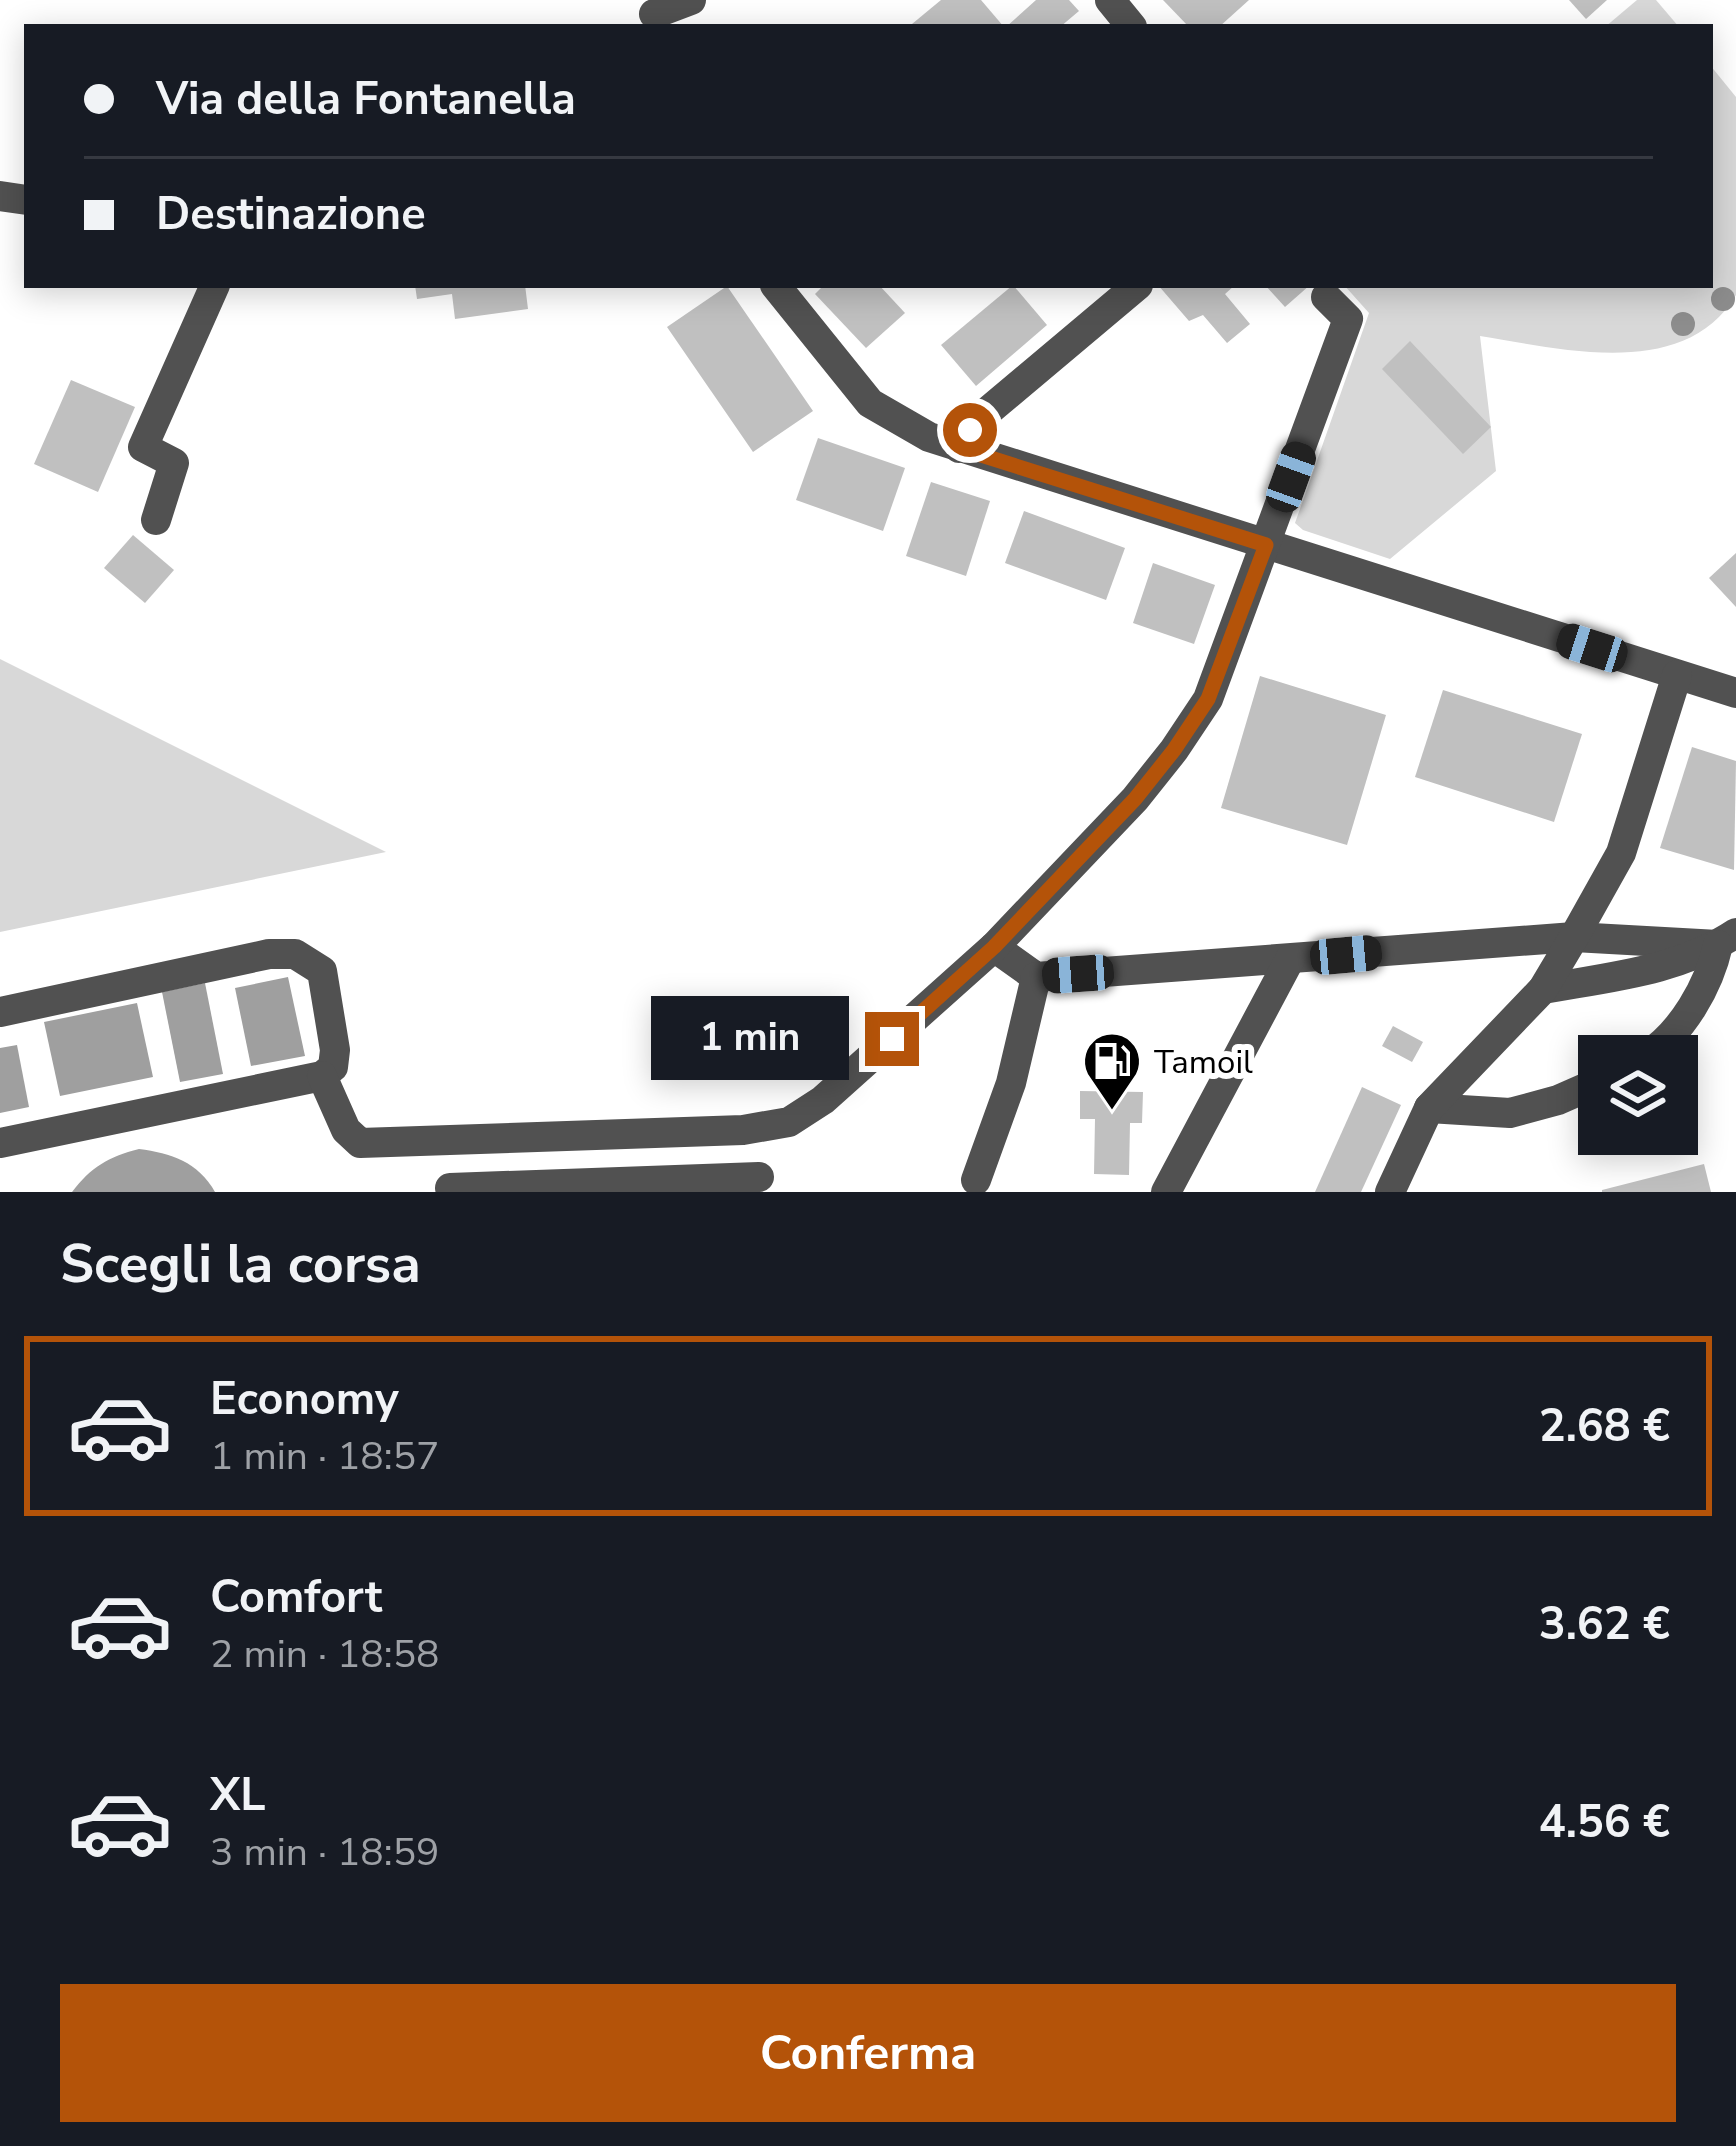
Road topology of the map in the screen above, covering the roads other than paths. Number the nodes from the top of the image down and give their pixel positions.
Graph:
1 (691, 0) edge
2 (654, 14) edge
3 (214, 288) edge
4 (1134, 288) edge
5 (790, 291) edge
6 (1326, 297) dead end
7 (959, 448) junction
8 (156, 520) dead end
9 (1266, 545) junction
10 (1677, 675) junction
11 (1736, 693) edge
12 (1574, 937) junction
13 (1727, 939) edge
14 (994, 947) junction
15 (1290, 959) junction
16 (1036, 977) junction
17 (1543, 989) junction
18 (0, 1012) edge
19 (1666, 1035) edge
20 (322, 1076) junction
21 (1578, 1091) edge
22 (1430, 1108) junction
23 (765, 1126) junction
24 (443, 1142) junction
25 (0, 1143) edge
26 (976, 1180) dead end
27 (759, 1184) edge
28 (451, 1190) edge
29 (1166, 1192) edge
30 (1390, 1192) edge

1 - 2 street
3 - 8 street
4 - 7 street
5 - 7 street
6 - 9 street
7 - 9 street
9 - 10 street
9 - 14 street
10 - 11 street
10 - 12 street
12 - 13 street
12 - 15 street
12 - 17 street
13 - 17 street
13 - 19 street
14 - 16 street
14 - 23 street
15 - 16 street
15 - 29 street
16 - 26 street
17 - 22 street
18 - 20 street
20 - 24 street
20 - 25 street
21 - 22 street
22 - 30 street
23 - 24 street
23 - 27 street
24 - 28 street
27 - 28 street

